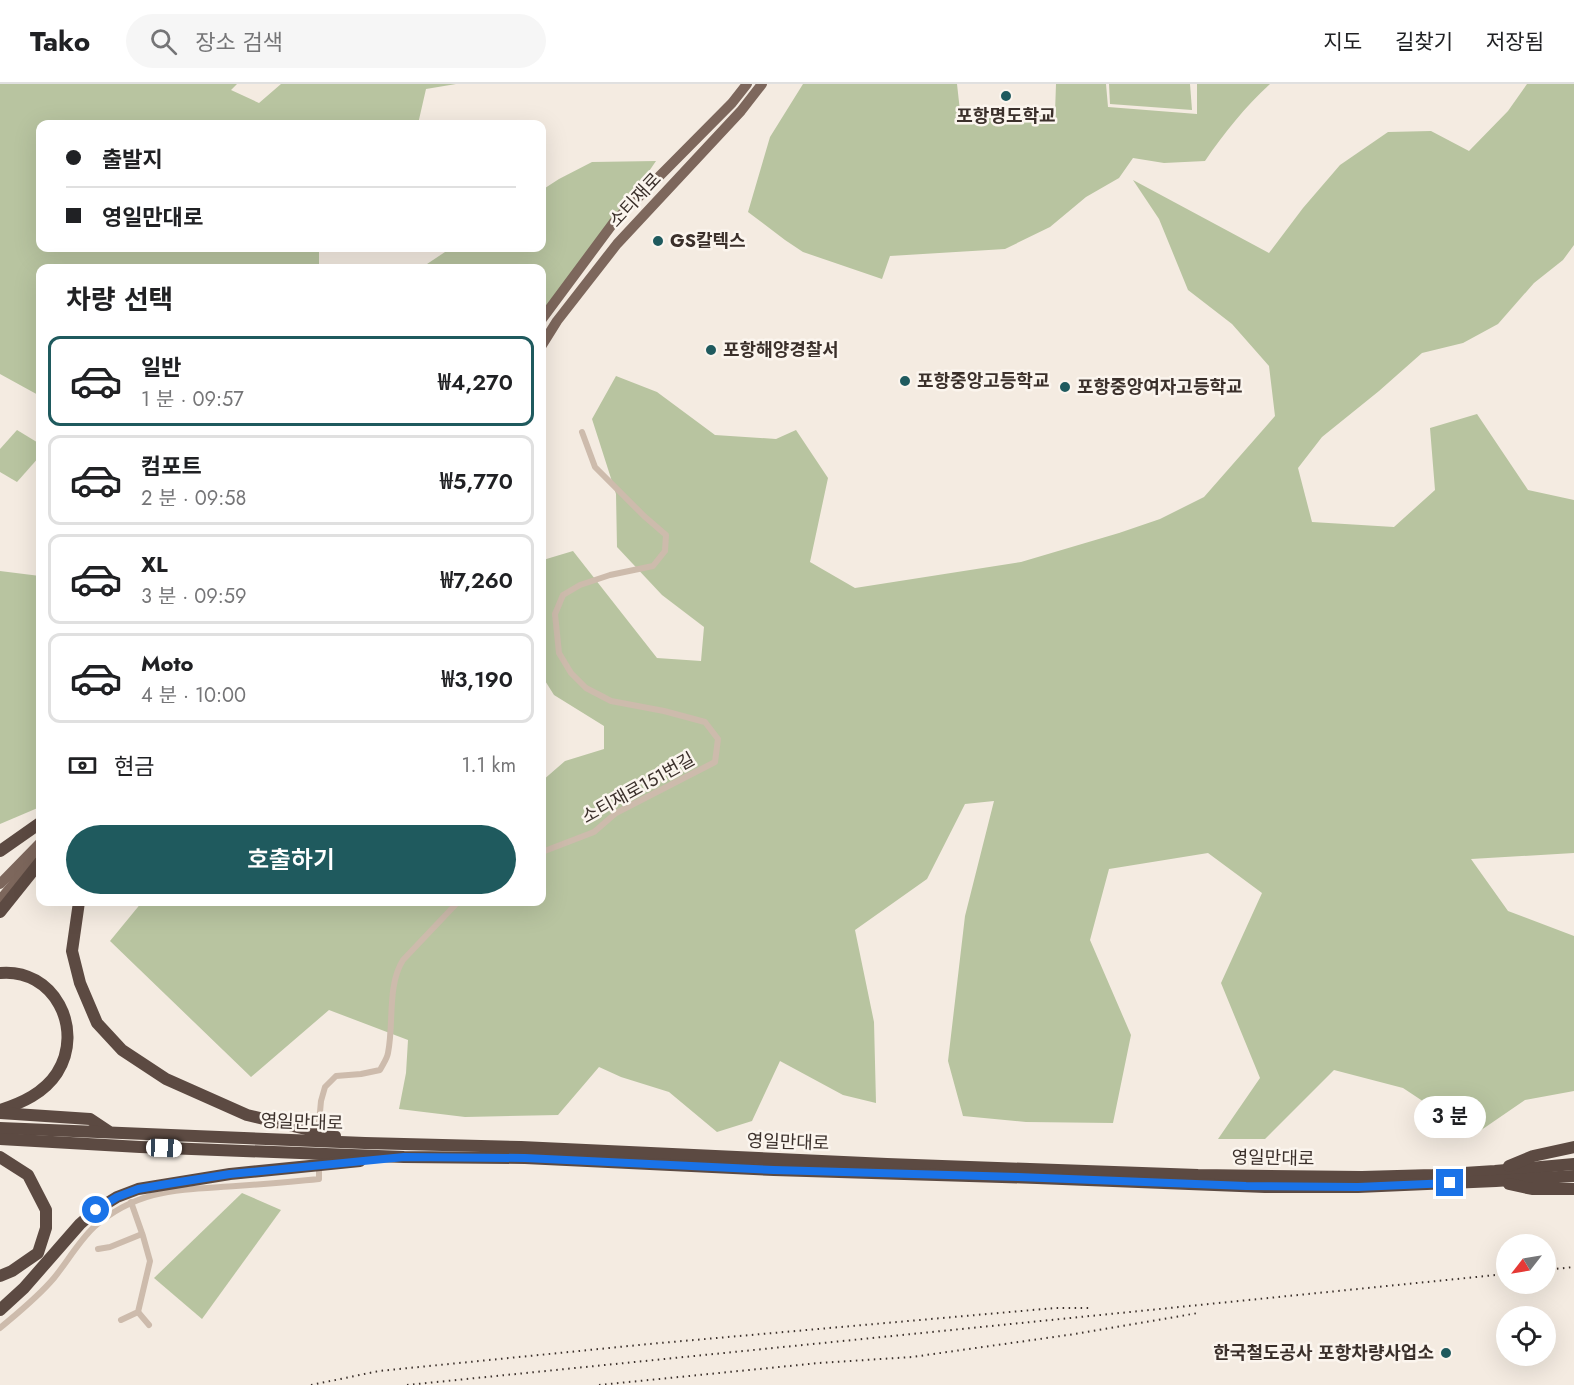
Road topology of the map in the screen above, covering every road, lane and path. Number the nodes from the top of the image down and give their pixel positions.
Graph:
1 (747, 84) edge
2 (762, 84) edge
3 (546, 314) edge
4 (546, 338) edge
5 (582, 432) dead end
6 (36, 826) edge
7 (36, 847) edge
8 (546, 850) edge
9 (0, 851) edge
10 (36, 858) edge
11 (36, 867) edge
12 (0, 884) edge
13 (0, 900) edge
14 (78, 906) edge
15 (454, 906) edge
16 (0, 912) edge
17 (0, 973) edge
18 (0, 1112) edge
19 (319, 1123) dead end
20 (0, 1128) edge
21 (109, 1132) junction
22 (0, 1139) edge
23 (365, 1143) junction
24 (115, 1144) junction
25 (1574, 1147) edge
26 (0, 1148) edge
27 (0, 1157) edge
28 (404, 1157) junction
29 (1574, 1164) edge
30 (320, 1168) dead end
31 (1495, 1176) junction
32 (1574, 1176) edge
33 (1574, 1189) edge
34 (131, 1202) junction
35 (142, 1234) junction
36 (98, 1249) dead end
37 (0, 1275) edge
38 (0, 1310) edge
39 (138, 1311) junction
40 (121, 1320) dead end
41 (149, 1325) dead end
42 (0, 1328) edge

1 - 3 main road, 소티재로
2 - 4 main road, 소티재로
5 - 8 street, 소티재로151번길
6 - 9 highway
7 - 12 main road
10 - 13 main road
11 - 16 highway
14 - 23 highway
15 - 19 street
17 - 18 highway
18 - 21 highway
20 - 21 highway, 영일만대로
21 - 23 highway, 영일만대로
22 - 24 highway, 영일만대로
23 - 31 highway, 영일만대로
24 - 26 highway
24 - 28 highway, 영일만대로
25 - 31 highway
27 - 37 highway
28 - 31 highway, 영일만대로
28 - 38 highway
29 - 31 highway, 영일만대로
30 - 34 street
31 - 32 highway, 영일만대로
31 - 33 highway
34 - 35 street
34 - 42 street
35 - 36 street
35 - 39 street
39 - 40 street
39 - 41 street

